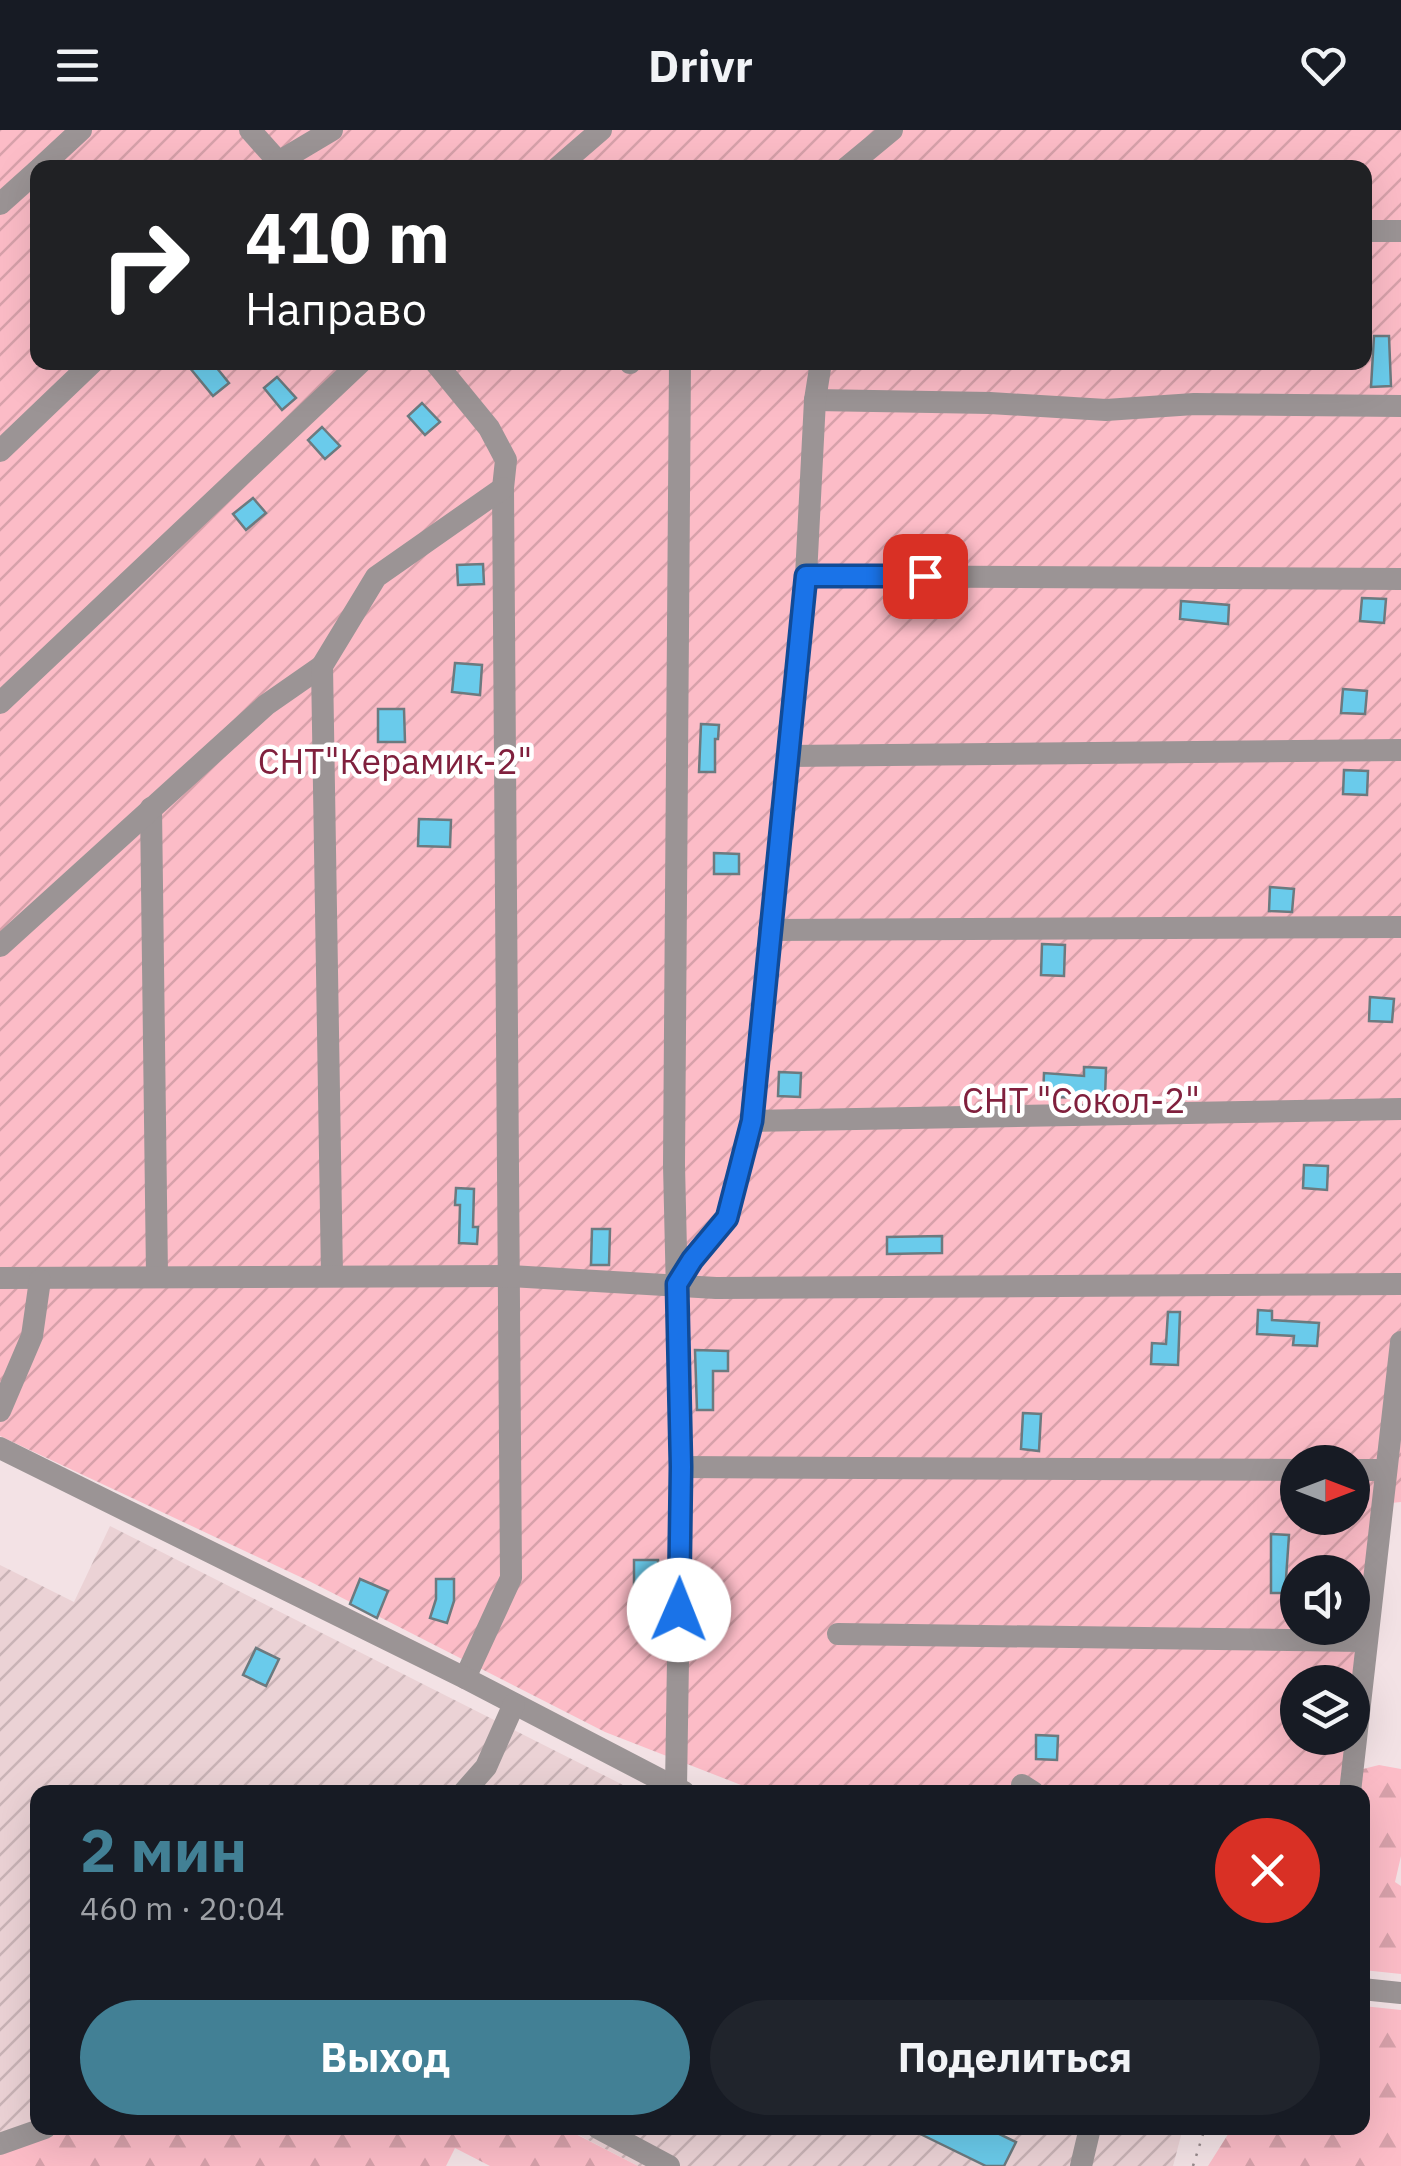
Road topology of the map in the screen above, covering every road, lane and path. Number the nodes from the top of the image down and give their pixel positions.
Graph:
1 (80, 130) edge
2 (250, 130) edge
3 (332, 130) edge
4 (602, 130) edge
5 (892, 130) edge
6 (48, 160) edge
7 (278, 160) edge
8 (288, 160) edge
9 (566, 160) edge
10 (856, 160) edge
11 (30, 177) edge
12 (0, 204) edge
13 (1372, 231) edge
14 (1401, 231) edge
15 (85, 370) edge
16 (353, 370) edge
17 (442, 370) edge
18 (680, 370) edge
19 (820, 370) edge
20 (815, 400) junction
21 (1401, 406) edge
22 (0, 450) edge
23 (503, 488) junction
24 (806, 576) junction
25 (1401, 579) edge
26 (322, 666) junction
27 (0, 703) edge
28 (1401, 750) edge
29 (787, 756) junction
30 (151, 808) junction
31 (1401, 927) edge
32 (770, 930) junction
33 (0, 946) edge
34 (1401, 1109) edge
35 (752, 1121) junction
36 (157, 1276) junction
37 (332, 1276) junction
38 (510, 1276) junction
39 (0, 1278) edge
40 (40, 1280) junction
41 (677, 1284) junction
42 (1401, 1284) edge
43 (1401, 1342) edge
44 (0, 1411) edge
45 (0, 1448) edge
46 (681, 1467) junction
47 (1280, 1470) edge
48 (1370, 1470) edge
49 (1386, 1470) junction
50 (1370, 1600) edge
51 (838, 1634) dead end
52 (1280, 1640) edge
53 (1365, 1645) edge
54 (465, 1678) junction
55 (514, 1704) junction
56 (470, 1785) edge
57 (670, 1785) edge
58 (680, 1785) edge
59 (1351, 1785) edge
60 (1370, 1990) edge
61 (1401, 1992) edge
62 (30, 2134) edge
63 (611, 2135) edge
64 (1088, 2135) edge
65 (1203, 2135) edge
66 (0, 2144) edge
67 (668, 2166) edge
68 (1080, 2166) edge
69 (1192, 2166) edge

1 - 6 street
2 - 7 street
3 - 8 street
4 - 9 street
5 - 10 street
11 - 12 street
13 - 14 street
15 - 22 street
16 - 27 street
17 - 23 street
18 - 41 street
19 - 20 street
20 - 21 street
20 - 24 street
23 - 26 street
23 - 38 street
24 - 25 street
24 - 29 street
26 - 30 street
26 - 37 street
28 - 29 street
29 - 32 street
30 - 33 street
30 - 36 street
31 - 32 street
32 - 35 street
34 - 35 street
35 - 41 street
36 - 37 street
36 - 40 street
37 - 38 street
38 - 41 street
38 - 54 street
39 - 40 street
40 - 44 street
41 - 42 street
41 - 46 street
43 - 49 street
45 - 54 street
46 - 47 street
46 - 58 street
48 - 49 street
49 - 50 street
51 - 52 street
53 - 59 street
54 - 55 street
55 - 56 street
55 - 57 street
60 - 61 street
62 - 66 street
63 - 67 street
64 - 68 street
65 - 69 path

